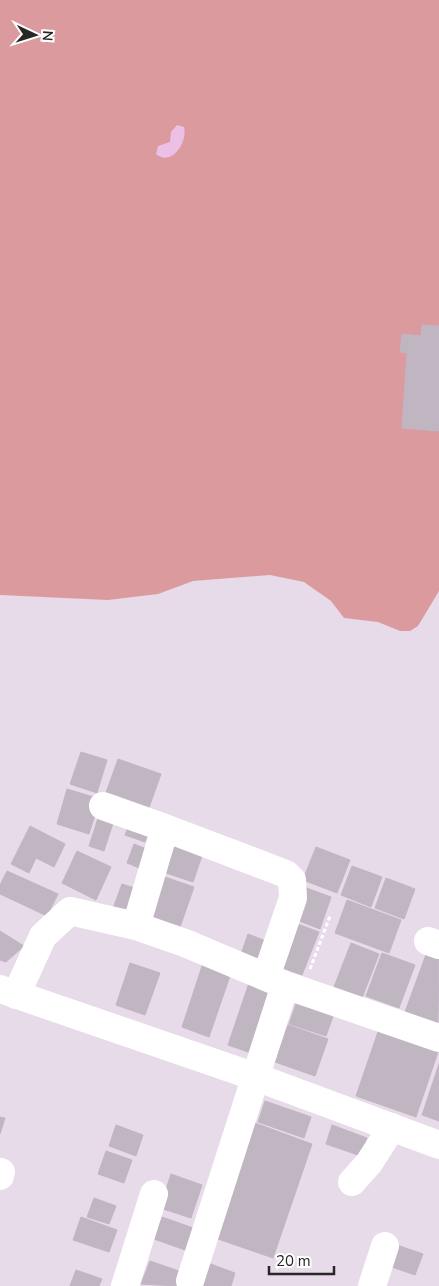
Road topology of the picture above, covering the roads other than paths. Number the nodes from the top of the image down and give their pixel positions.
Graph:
1 (103, 806) dead end
2 (166, 828) junction
3 (136, 926) junction
4 (284, 985) junction
5 (8, 992) edge
6 (439, 1038) edge
7 (256, 1077) junction
8 (392, 1127) junction
9 (439, 1145) edge
10 (352, 1182) dead end
11 (154, 1194) dead end
12 (385, 1246) dead end
13 (190, 1281) dead end
14 (125, 1286) edge
15 (372, 1286) edge

1 - 2 street
2 - 3 street
2 - 4 street
3 - 4 street
3 - 5 street
4 - 6 street
4 - 7 street
5 - 7 street
7 - 8 street
7 - 13 street
8 - 9 street
8 - 10 street
11 - 14 street
12 - 15 street

